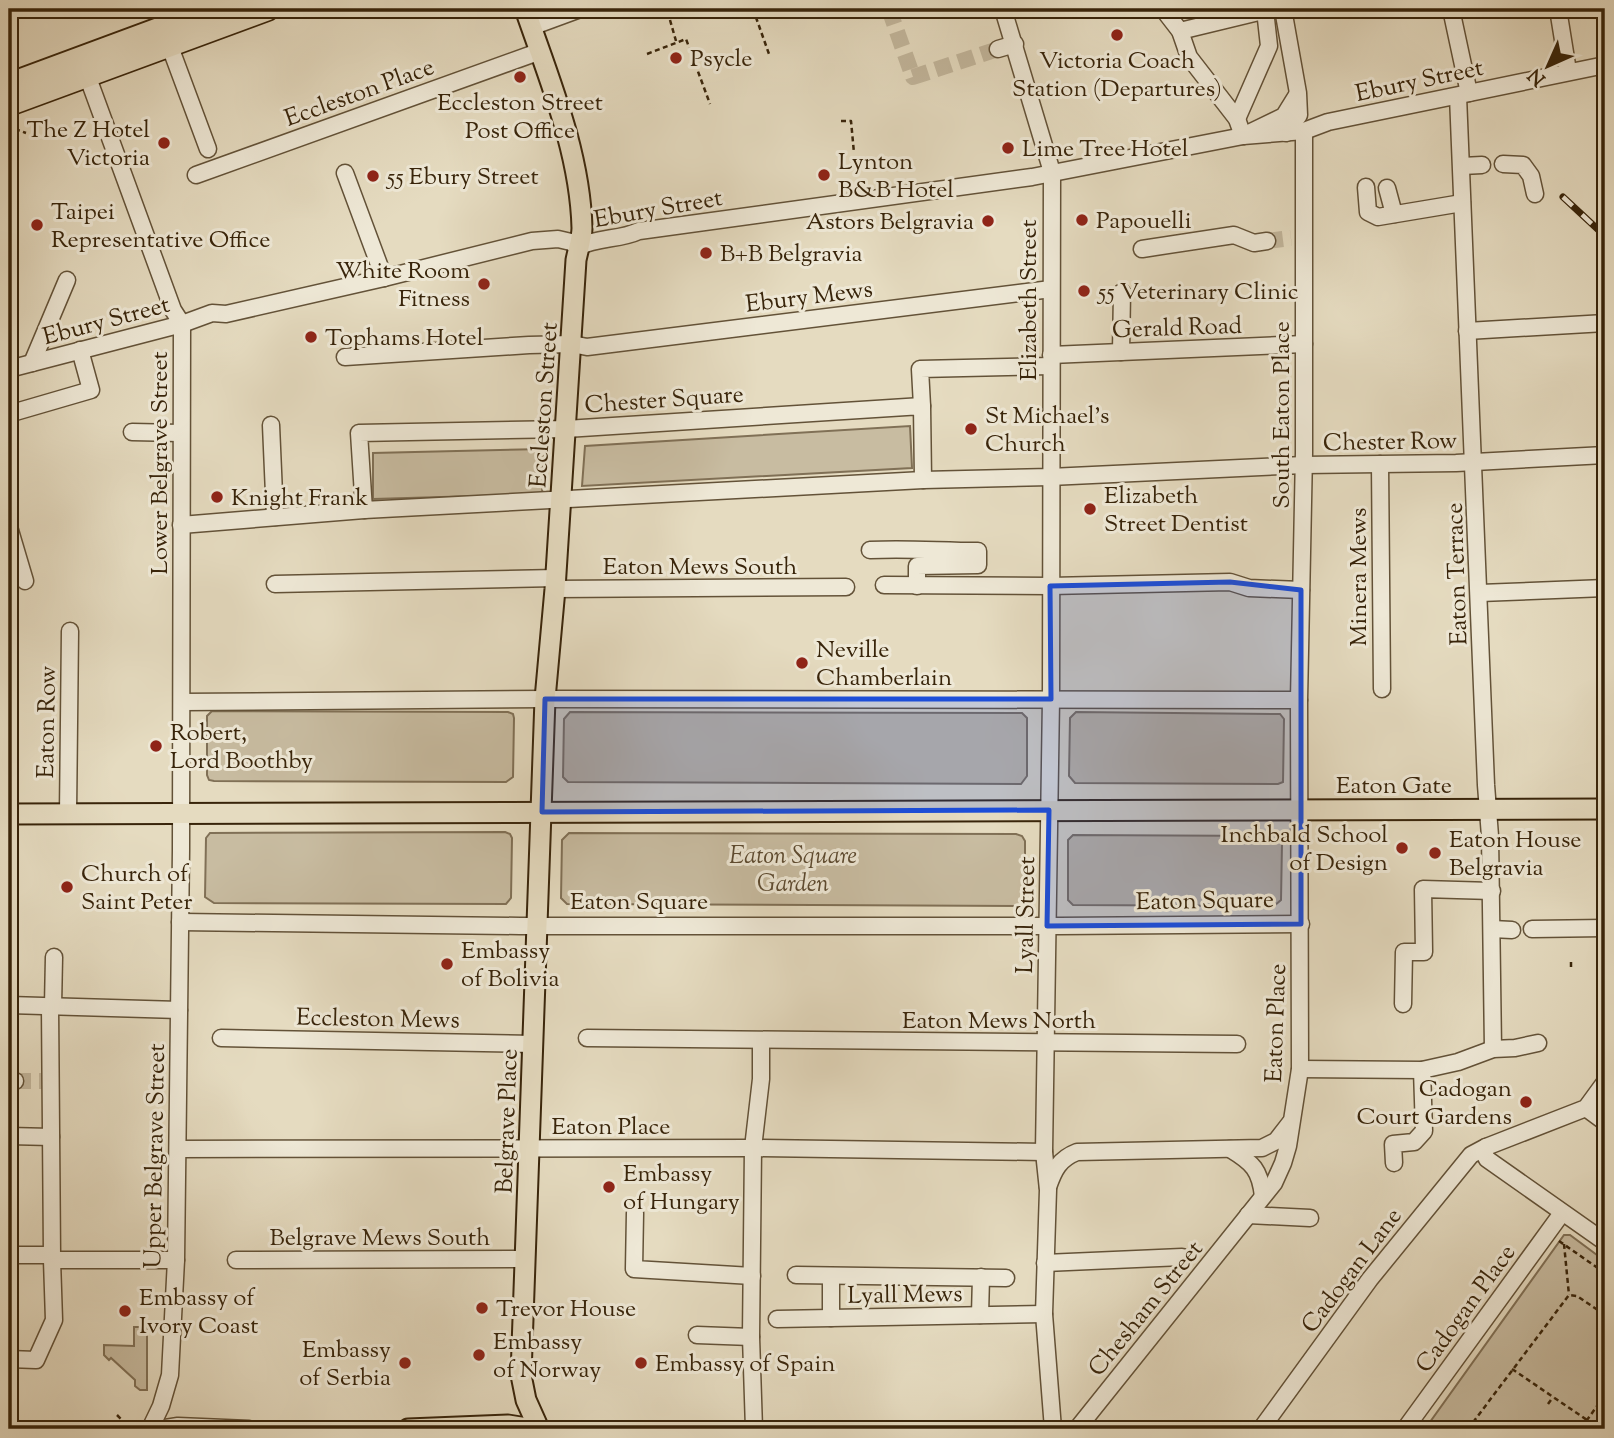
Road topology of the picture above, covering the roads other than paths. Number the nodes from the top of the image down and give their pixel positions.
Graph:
1 (209, 9) edge
2 (267, 9) edge
3 (580, 9) edge
4 (1003, 9) edge
5 (1163, 9) edge
6 (1283, 9) edge
7 (1451, 9) edge
8 (1558, 9) edge
9 (1268, 10) edge
10 (528, 18) edge
11 (1180, 31) junction
12 (169, 44) junction
13 (1015, 44) junction
14 (998, 50) tunnel mouth
15 (538, 52) junction
16 (1605, 65) edge
17 (1568, 71) junction
18 (87, 75) junction
19 (1298, 93) junction
20 (13, 95) edge
21 (1463, 95) junction
22 (1298, 115) junction
23 (1237, 119) junction
24 (1328, 122) junction
25 (16, 128) edge
26 (1304, 131) junction
27 (1286, 133) junction
28 (1243, 136) junction
29 (208, 149) dead end
30 (1503, 164) dead end
31 (1482, 165) dead end
32 (1462, 166) junction
33 (1052, 172) junction
34 (345, 173) dead end
35 (196, 175) dead end
36 (1366, 187) dead end
37 (1387, 188) dead end
38 (1535, 194) dead end
39 (1462, 202) junction
40 (1394, 214) junction
41 (1267, 241) tunnel mouth
42 (578, 247) junction
43 (1142, 249) dead end
44 (384, 278) junction
45 (67, 280) dead end
46 (1051, 289) junction
47 (1122, 292) dead end
48 (1605, 323) edge
49 (182, 324) junction
50 (1467, 331) junction
51 (572, 344) junction
52 (1304, 344) junction
53 (80, 351) junction
54 (1121, 352) junction
55 (345, 358) dead end
56 (1051, 361) junction
57 (32, 363) junction
58 (9, 369) edge
59 (9, 404) edge
60 (922, 405) junction
61 (271, 425) dead end
62 (566, 429) junction
63 (132, 432) dead end
64 (180, 433) junction
65 (1605, 455) edge
66 (1474, 461) junction
67 (1380, 464) junction
68 (1304, 465) junction
69 (1050, 477) junction
70 (923, 481) junction
71 (561, 499) junction
72 (364, 510) junction
73 (275, 517) junction
74 (181, 525) junction
75 (9, 527) edge
76 (870, 551) dead end
77 (25, 581) dead end
78 (555, 583) junction
79 (275, 584) dead end
80 (884, 585) dead end
81 (917, 586) junction
82 (1050, 586) junction
83 (846, 587) dead end
84 (1605, 588) edge
85 (1301, 590) junction
86 (1480, 593) junction
87 (70, 631) dead end
88 (1382, 689) dead end
89 (545, 699) junction
90 (1051, 699) junction
91 (1299, 700) junction
92 (181, 702) junction
93 (1300, 809) junction
94 (1605, 809) edge
95 (1049, 810) junction
96 (1488, 810) junction
97 (542, 812) junction
98 (180, 813) junction
99 (9, 814) edge
100 (68, 814) junction
101 (1492, 891) junction
102 (180, 922) junction
103 (1301, 923) junction
104 (537, 926) junction
105 (1047, 926) junction
106 (1605, 928) edge
107 (1492, 929) junction
108 (1532, 929) dead end
109 (1512, 930) dead end
110 (54, 957) dead end
111 (1403, 1003) dead end
112 (9, 1004) edge
113 (52, 1006) junction
114 (179, 1010) junction
115 (221, 1038) dead end
116 (587, 1038) dead end
117 (761, 1041) junction
118 (1538, 1043) dead end
119 (533, 1044) junction
120 (1046, 1044) junction
121 (1237, 1044) dead end
122 (1493, 1049) junction
123 (1300, 1069) junction
124 (1422, 1070) junction
125 (1605, 1082) edge
126 (1586, 1108) junction
127 (1605, 1122) edge
128 (1290, 1124) junction
129 (1044, 1126) junction
130 (9, 1136) edge
131 (51, 1137) junction
132 (1486, 1147) junction
133 (178, 1149) junction
134 (529, 1149) junction
135 (753, 1149) junction
136 (1230, 1149) junction
137 (1044, 1152) junction
138 (1077, 1152) junction
139 (1394, 1163) dead end
140 (1048, 1190) junction
141 (1263, 1196) junction
142 (635, 1213) dead end
143 (1562, 1213) junction
144 (1248, 1215) junction
145 (1310, 1218) dead end
146 (1605, 1242) edge
147 (9, 1255) edge
148 (1182, 1257) dead end
149 (52, 1258) junction
150 (525, 1259) junction
151 (176, 1260) junction
152 (236, 1260) dead end
153 (1045, 1263) junction
154 (796, 1275) dead end
155 (752, 1276) junction
156 (831, 1276) junction
157 (981, 1277) junction
158 (1006, 1278) dead end
159 (1044, 1314) junction
160 (980, 1315) junction
161 (831, 1318) junction
162 (777, 1319) dead end
163 (697, 1335) dead end
164 (751, 1337) junction
165 (9, 1359) edge
166 (150, 1429) edge
167 (159, 1429) edge
168 (248, 1429) edge
169 (408, 1429) edge
170 (533, 1429) edge
171 (539, 1429) edge
172 (754, 1429) edge
173 (1053, 1429) edge
174 (1077, 1429) edge
175 (1261, 1429) edge
176 (1405, 1429) edge

1 - 20 main road
2 - 12 highway
3 - 10 street
4 - 13 street, Elizabeth Street
5 - 11 street
6 - 19 street
7 - 21 street, Eaton Terrace
8 - 17 street
9 - 11 street
9 - 23 street
10 - 15 main road, Eccleston Street
11 - 23 street
12 - 18 highway
12 - 29 street
13 - 14 street
13 - 33 street, Elizabeth Street
15 - 35 street, Eccleston Place
15 - 42 main road, Eccleston Street
16 - 17 street, Ebury Street
17 - 21 street, Ebury Street
18 - 20 highway
18 - 49 street, Lower Belgrave Street
19 - 22 street
19 - 28 street, Ebury Street
20 - 25 highway
21 - 24 street, Ebury Street
21 - 32 street, Eaton Terrace
22 - 24 street
22 - 27 street
23 - 28 street
24 - 26 street, Ebury Street
26 - 27 street, Ebury Street
26 - 52 street, South Eaton Place
27 - 28 street, Ebury Street
28 - 33 street, Ebury Street
30 - 38 street
31 - 32 street
32 - 39 street, Eaton Terrace
33 - 42 street, Ebury Street
33 - 46 street, Elizabeth Street
34 - 44 street
36 - 40 street
37 - 40 street
39 - 40 street
39 - 50 street, Eaton Terrace
41 - 43 street
42 - 44 street, Ebury Street
42 - 51 main road, Eccleston Street
44 - 49 street, Ebury Street
45 - 57 street
46 - 51 street, Ebury Mews
46 - 56 street, Elizabeth Street
47 - 54 street
48 - 50 street
49 - 53 street, Ebury Street
49 - 64 street, Lower Belgrave Street
50 - 66 street, Eaton Terrace
51 - 55 street, Ebury Mews
51 - 62 main road, Eccleston Street
52 - 54 street, Gerald Road
52 - 68 street, South Eaton Place
53 - 57 street, Ebury Street
53 - 59 street
54 - 56 street, Gerald Road
56 - 60 street
56 - 69 street, Elizabeth Street
57 - 58 street, Ebury Street
60 - 62 street, Chester Square
60 - 70 street
61 - 73 street
62 - 71 main road, Eccleston Street
62 - 72 street, Chester Square
63 - 64 street
64 - 74 street, Lower Belgrave Street
65 - 66 street, Chester Row
66 - 67 street, Chester Row
66 - 86 street, Eaton Terrace
67 - 68 street, Chester Row
67 - 88 street, Minera Mews
68 - 69 street, Chester Row
68 - 85 street, South Eaton Place
69 - 70 street
69 - 82 street, Elizabeth Street
70 - 71 street
71 - 72 street
71 - 78 main road, Eccleston Street
72 - 73 street
73 - 74 street
74 - 92 street, Lower Belgrave Street
75 - 77 street
76 - 81 street
78 - 79 street, Eaton Mews South
78 - 83 street, Eaton Mews South
78 - 89 main road, Eccleston Street
80 - 81 street
81 - 82 street
82 - 85 street
82 - 90 street, Elizabeth Street
84 - 86 street
85 - 91 street, South Eaton Place
86 - 96 street, Eaton Terrace
87 - 100 street, Eaton Row
89 - 90 street
89 - 92 street
89 - 97 main road, Eccleston Street
90 - 91 street
90 - 95 street, Elizabeth Street
91 - 93 street, Eaton Square
92 - 98 street
93 - 95 main road
93 - 96 main road, Eaton Gate
93 - 103 street, Eaton Square
94 - 96 main road, Eaton Gate
95 - 97 main road
95 - 105 street, Lyall Street
96 - 101 street, Eaton Terrace
97 - 98 main road
97 - 104 main road, Belgrave Place
98 - 100 main road
98 - 102 street
99 - 100 main road
101 - 107 street, Eaton Terrace
101 - 111 street
102 - 104 street, Eaton Square
102 - 114 street, Upper Belgrave Street
103 - 105 street, Eaton Square
103 - 123 street, Eaton Place
104 - 105 street, Eaton Square
104 - 119 main road, Belgrave Place
105 - 120 street, Lyall Street
106 - 108 street
107 - 109 street
107 - 122 street, Eaton Terrace
110 - 113 street
112 - 113 street
113 - 114 street
113 - 131 street
114 - 133 street, Upper Belgrave Street
115 - 119 street, Eccleston Mews
116 - 117 street, Eaton Mews North
117 - 120 street, Eaton Mews North
117 - 135 street
118 - 122 street
119 - 134 main road, Belgrave Place
120 - 121 street, Eaton Mews North
120 - 129 street, Lyall Street
122 - 124 street
123 - 124 street
123 - 128 street, Eaton Place
124 - 139 street
125 - 126 street
126 - 127 street
126 - 132 street, Cadogan Lane
128 - 136 street
128 - 141 street, Eaton Place
129 - 137 street, Lyall Street
129 - 138 street
130 - 131 street
131 - 149 street
132 - 143 street
132 - 175 street, Cadogan Lane
133 - 134 street, Eaton Place
133 - 151 street, Upper Belgrave Street
134 - 135 street, Eaton Place
134 - 150 main road, Belgrave Place
135 - 137 street, Eaton Place
135 - 155 street
136 - 138 street
136 - 141 street
137 - 140 street, Lyall Street
138 - 140 street, Lyall Street
140 - 153 street, Lyall Street
141 - 144 street, Chesham Street
142 - 155 street
143 - 146 street
143 - 176 street, Cadogan Place
144 - 145 street
144 - 174 street, Chesham Street
147 - 149 street
148 - 153 street
149 - 151 street
149 - 165 street
150 - 152 street, Belgrave Mews South
150 - 171 main road, Belgrave Place
151 - 166 street, Upper Belgrave Street
153 - 159 street, Lyall Street
154 - 156 street, Lyall Mews
155 - 164 street
156 - 157 street, Lyall Mews
156 - 161 street, Lyall Mews
157 - 158 street, Lyall Mews
157 - 160 street, Lyall Mews
159 - 160 street, Lyall Mews
159 - 173 street, Lyall Street
160 - 161 street, Lyall Mews
161 - 162 street, Lyall Mews
163 - 164 street
164 - 172 street
167 - 168 street
169 - 170 main road

